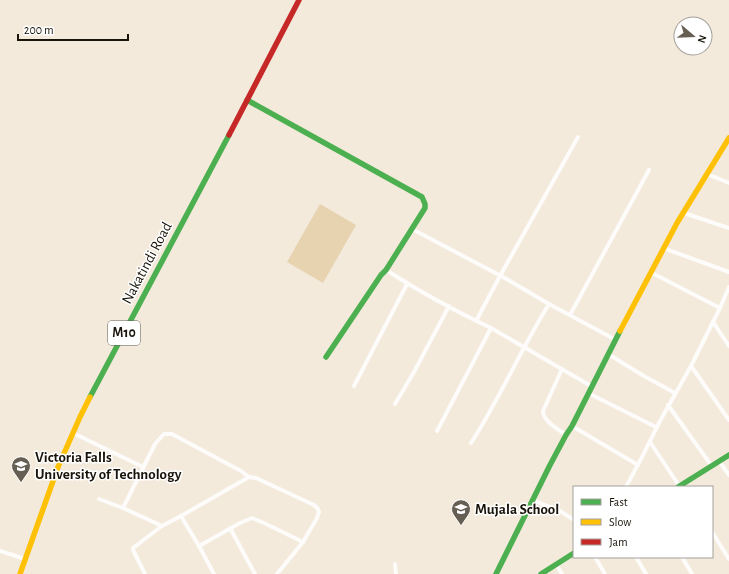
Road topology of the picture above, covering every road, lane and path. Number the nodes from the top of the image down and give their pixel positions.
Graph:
1 (299, 0) edge
2 (248, 100) junction
3 (578, 137) dead end
4 (729, 141) edge
5 (649, 170) dead end
6 (707, 174) junction
7 (729, 183) edge
8 (684, 213) junction
9 (729, 228) edge
10 (412, 229) junction
11 (663, 248) junction
12 (386, 270) junction
13 (650, 272) junction
14 (729, 272) edge
15 (500, 276) junction
16 (407, 284) junction
17 (729, 287) edge
18 (549, 304) junction
19 (449, 306) junction
20 (720, 308) junction
21 (570, 315) junction
22 (476, 321) junction
23 (713, 322) junction
24 (491, 328) junction
25 (616, 340) junction
26 (729, 346) edge
27 (524, 348) junction
28 (608, 354) junction
29 (326, 357) dead end
30 (691, 366) junction
31 (562, 369) junction
32 (354, 386) dead end
33 (591, 386) junction
34 (588, 393) junction
35 (675, 393) junction
36 (395, 404) dead end
37 (668, 405) junction
38 (729, 420) edge
39 (572, 426) junction
40 (656, 427) junction
41 (437, 431) dead end
42 (73, 433) junction
43 (566, 435) junction
44 (650, 442) junction
45 (472, 443) dead end
46 (729, 455) edge
47 (719, 460) junction
48 (638, 465) junction
49 (711, 466) junction
50 (143, 467) junction
51 (729, 475) edge
52 (249, 477) junction
53 (627, 486) edge
54 (678, 486) edge
55 (681, 486) edge
56 (99, 499) dead end
57 (533, 500) junction
58 (123, 508) junction
59 (181, 516) junction
60 (573, 519) edge
61 (162, 526) junction
62 (230, 528) junction
63 (713, 534) edge
64 (304, 542) junction
65 (199, 546) junction
66 (0, 551) edge
67 (573, 554) edge
68 (596, 558) edge
69 (637, 558) edge
70 (683, 558) edge
71 (25, 559) junction
72 (729, 560) edge
73 (394, 564) dead end
74 (556, 564) junction
75 (20, 574) edge
76 (145, 574) edge
77 (214, 574) edge
78 (256, 574) edge
79 (278, 574) edge
80 (396, 574) edge
81 (496, 574) edge
82 (541, 574) edge
83 (562, 574) edge
84 (605, 574) edge
85 (646, 574) edge
86 (692, 574) edge

1 - 2 main road, M10
2 - 10 main road
2 - 42 main road, Nakatindi Road / M10
3 - 15 street
4 - 6 main road
5 - 21 street
6 - 7 street
6 - 8 main road
8 - 9 street
8 - 11 main road
10 - 12 main road
10 - 15 street
11 - 13 main road
11 - 14 street
12 - 16 street
12 - 29 main road
13 - 20 street
13 - 25 main road
15 - 18 street
15 - 22 street
16 - 19 street
16 - 32 street
17 - 20 street
18 - 21 street
18 - 27 street
19 - 22 street
19 - 36 street
20 - 23 street
21 - 25 street
22 - 24 street
23 - 26 street
23 - 30 street
24 - 27 street
24 - 41 street
25 - 28 main road
27 - 31 street
27 - 45 street
28 - 33 main road
28 - 35 street
30 - 35 street
30 - 38 street
31 - 33 street
31 - 43 street
33 - 34 main road
34 - 39 main road
34 - 40 street
35 - 37 street
37 - 40 street
37 - 49 street
39 - 43 main road
39 - 48 street
40 - 44 street
42 - 50 street
42 - 71 main road, Nakatindi Road / M10
43 - 57 main road
44 - 48 street
44 - 54 street
46 - 47 main road
47 - 49 main road
47 - 51 street
48 - 53 street
49 - 55 main road
50 - 52 street
50 - 58 street
52 - 59 street
52 - 64 street
56 - 58 street
57 - 60 street
57 - 81 main road
58 - 61 street
59 - 61 street
59 - 65 street
61 - 76 street
62 - 64 street
62 - 65 street
62 - 78 street
63 - 72 street
64 - 79 street
65 - 77 street
66 - 71 street
67 - 74 main road
68 - 84 street
69 - 85 street
70 - 86 street
71 - 75 main road, Nakatindi Road / M10
73 - 80 street
74 - 82 main road
74 - 83 street

